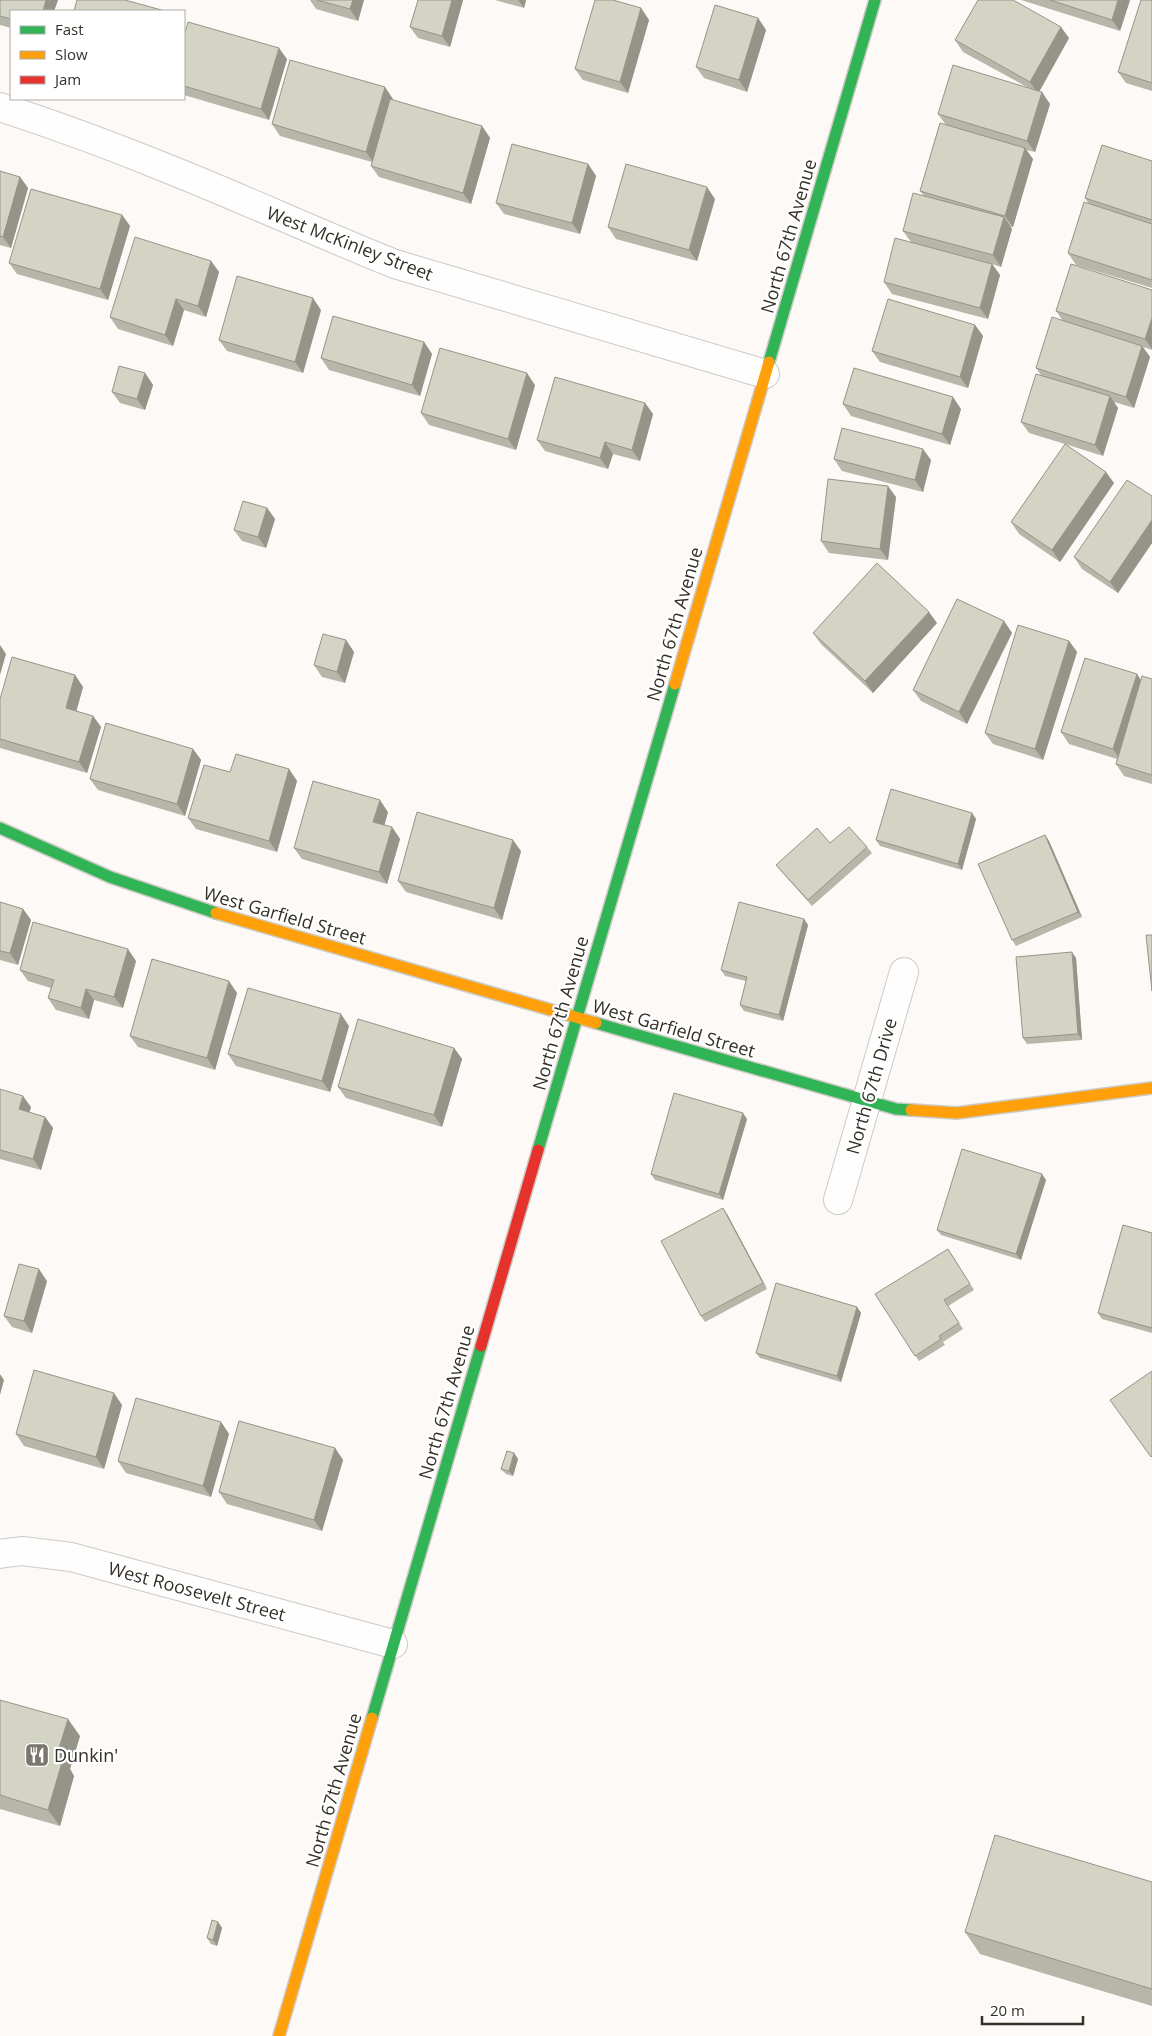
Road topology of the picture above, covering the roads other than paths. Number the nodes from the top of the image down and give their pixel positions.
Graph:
1 (875, 0) edge
2 (0, 107) edge
3 (765, 374) junction
4 (0, 828) edge
5 (904, 972) dead end
6 (577, 1018) junction
7 (1152, 1088) edge
8 (867, 1101) junction
9 (838, 1200) dead end
10 (0, 1554) edge
11 (393, 1644) junction
12 (279, 2036) edge

1 - 3 main road, North 67th Avenue
2 - 3 street, West McKinley Street
3 - 6 main road, North 67th Avenue
4 - 6 main road, West Garfield Street
5 - 8 street, North 67th Drive
6 - 8 main road, West Garfield Street
6 - 11 main road, North 67th Avenue
7 - 8 main road, West Garfield Street
8 - 9 street, North 67th Drive
10 - 11 street, West Roosevelt Street
11 - 12 main road, North 67th Avenue

